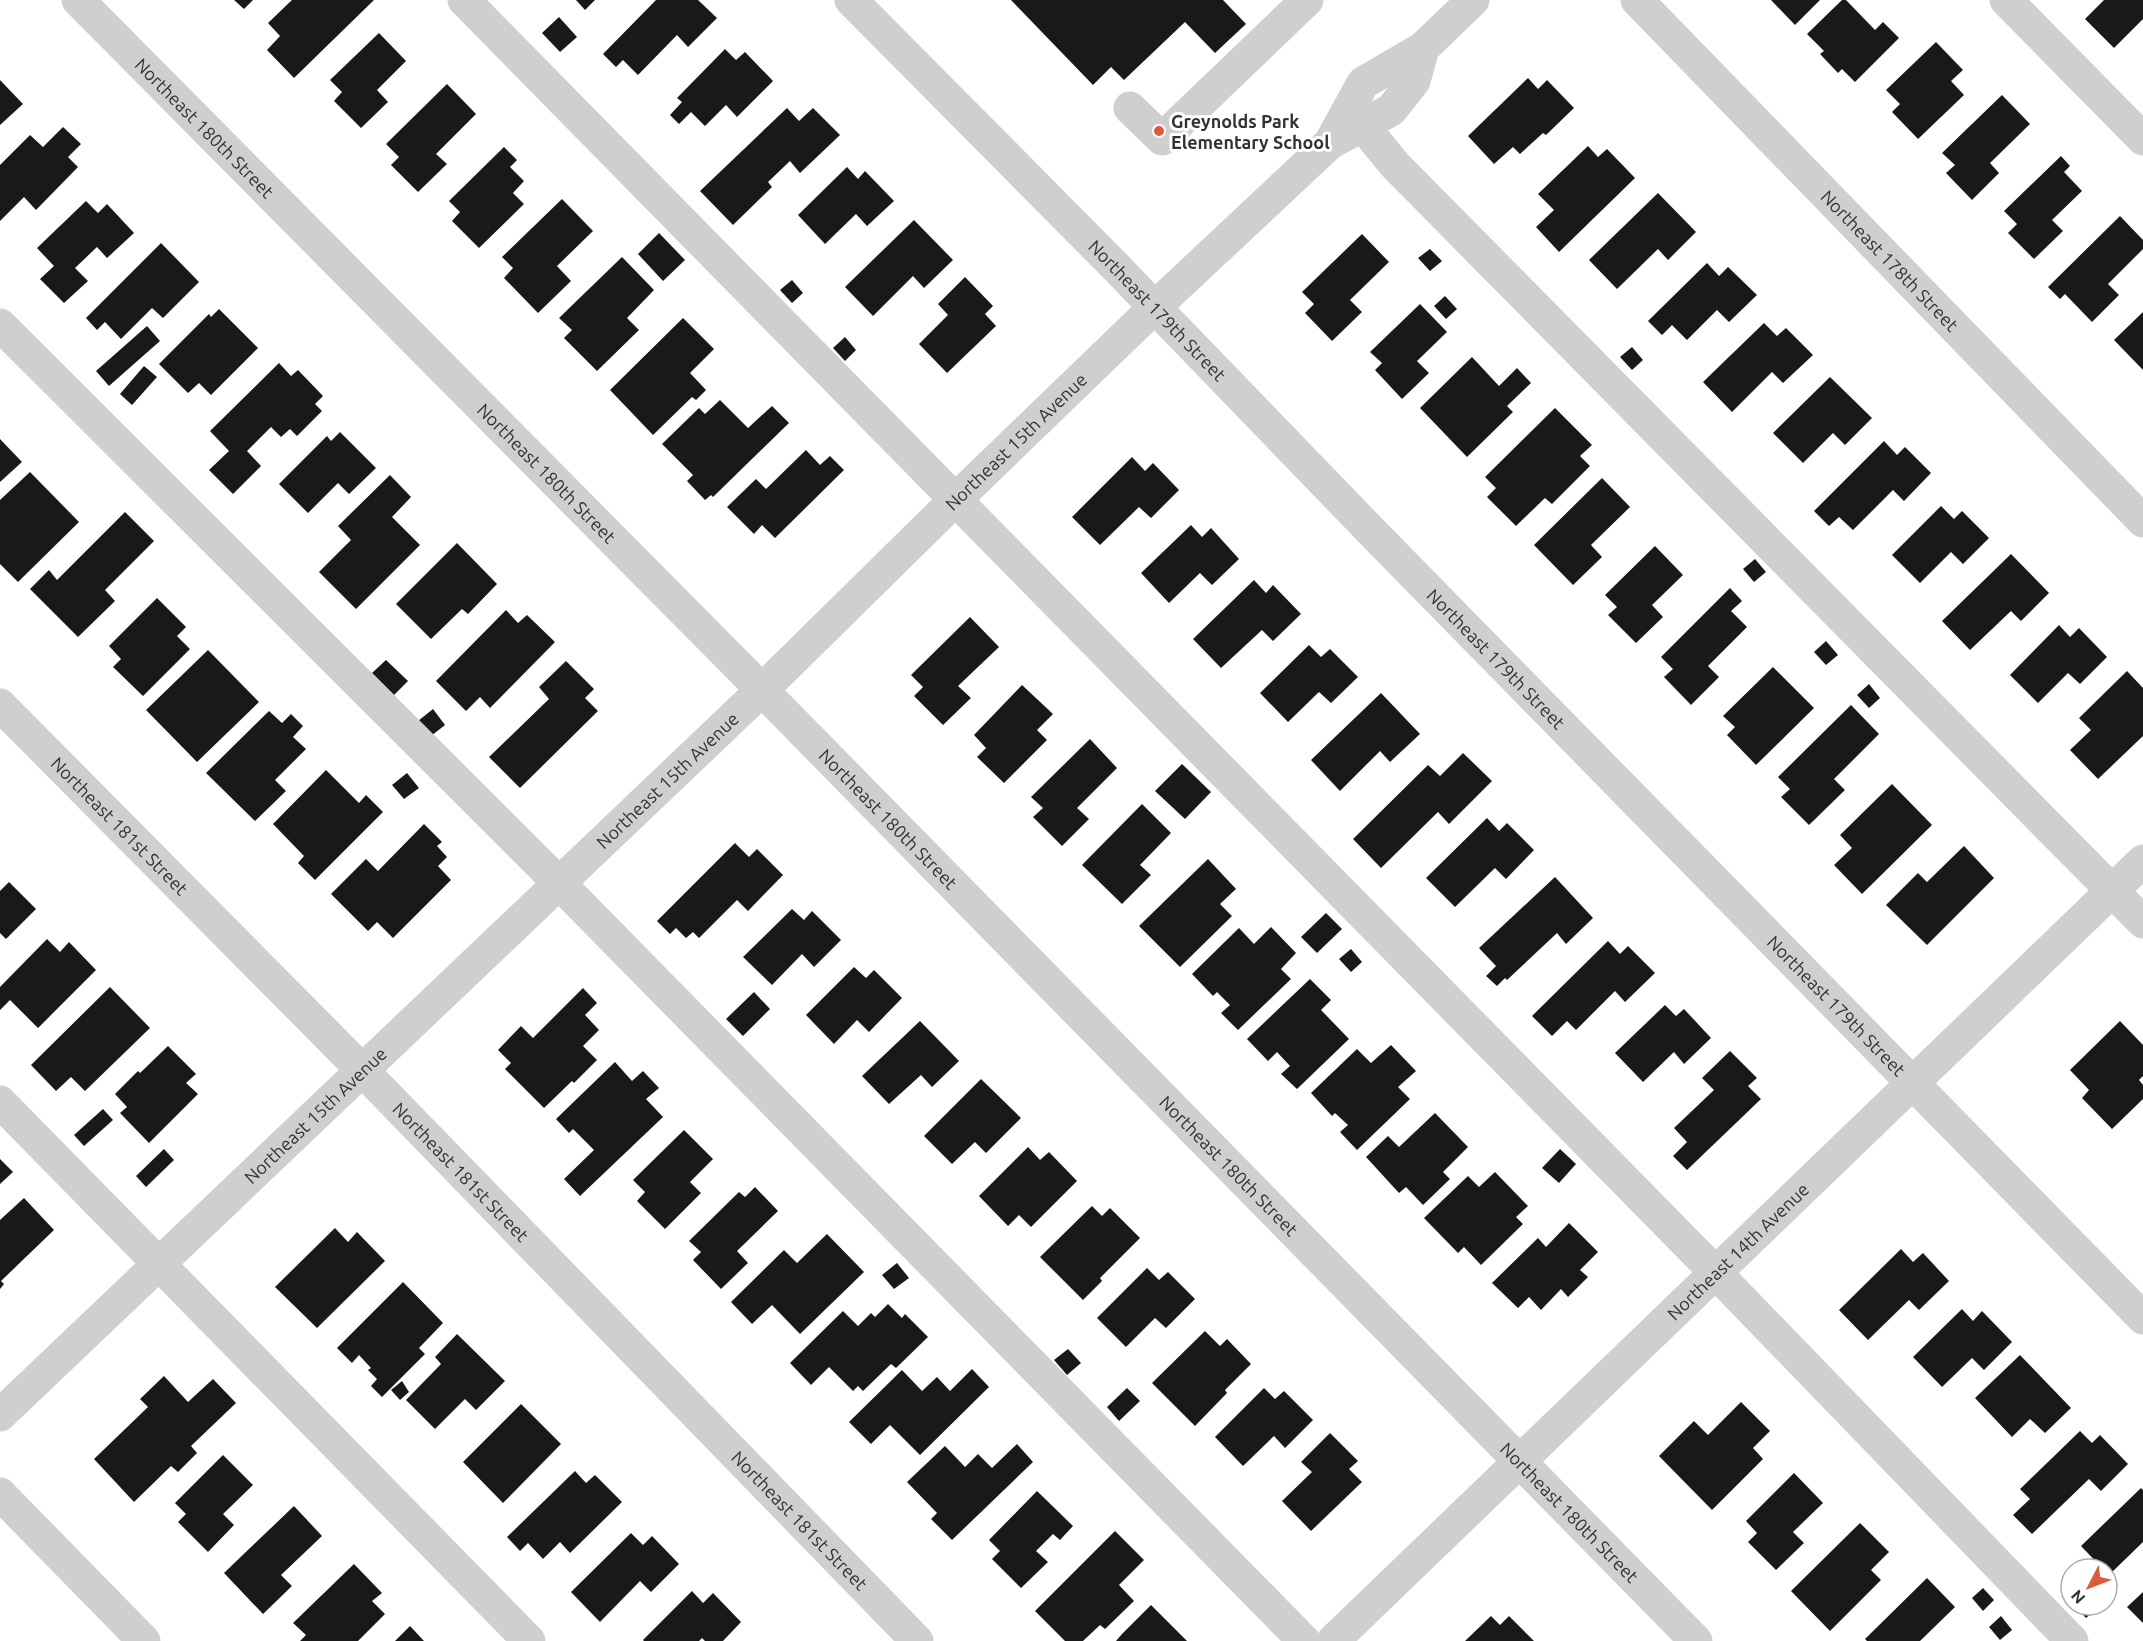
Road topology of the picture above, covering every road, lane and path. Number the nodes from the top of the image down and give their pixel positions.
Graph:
1 (78, 0) edge
2 (464, 0) edge
3 (851, 0) edge
4 (1307, 0) edge
5 (1473, 0) edge
6 (1637, 0) edge
7 (2006, 0) edge
8 (1423, 48) junction
9 (1130, 108) dead end
10 (1363, 126) junction
11 (2143, 138) edge
12 (1330, 143) junction
13 (1155, 307) junction
14 (0, 325) edge
15 (955, 500) junction
16 (2143, 521) edge
17 (762, 690) junction
18 (0, 705) edge
19 (2143, 861) edge
20 (559, 883) junction
21 (2112, 890) junction
22 (2143, 922) edge
23 (362, 1070) junction
24 (1912, 1082) junction
25 (0, 1102) edge
26 (159, 1263) junction
27 (1716, 1273) junction
28 (2143, 1318) edge
29 (0, 1415) edge
30 (1520, 1461) junction
31 (0, 1494) edge
32 (144, 1641) edge
33 (529, 1641) edge
34 (917, 1641) edge
35 (1304, 1641) edge
36 (1333, 1641) edge
37 (1696, 1641) edge
38 (2072, 1641) edge

1 - 17 street, Northeast 180th Street
2 - 15 street
3 - 13 street, Northeast 179th Street
4 - 9 street
5 - 8 street, Northeast 15th Avenue
6 - 16 street, Northeast 178th Street
7 - 11 street
8 - 10 street, Northeast 15th Avenue
8 - 12 street, Northeast 15th Avenue
10 - 12 street, Northeast 15th Avenue
10 - 21 street
12 - 13 street, Northeast 15th Avenue
13 - 15 street, Northeast 15th Avenue
13 - 24 street, Northeast 179th Street
14 - 20 street
15 - 17 street, Northeast 15th Avenue
15 - 27 street
17 - 20 street, Northeast 15th Avenue
17 - 30 street, Northeast 180th Street
18 - 23 street, Northeast 181st Street
19 - 21 street, Northeast 14th Avenue
20 - 23 street, Northeast 15th Avenue
20 - 35 street
21 - 22 street
21 - 24 street, Northeast 14th Avenue
23 - 26 street, Northeast 15th Avenue
23 - 34 street, Northeast 181st Street
24 - 27 street, Northeast 14th Avenue
24 - 28 street, Northeast 179th Street
25 - 26 street
26 - 29 street, Northeast 15th Avenue
26 - 33 street
27 - 30 street, Northeast 14th Avenue
27 - 38 street
30 - 36 street, Northeast 14th Avenue
30 - 37 street, Northeast 180th Street
31 - 32 street

